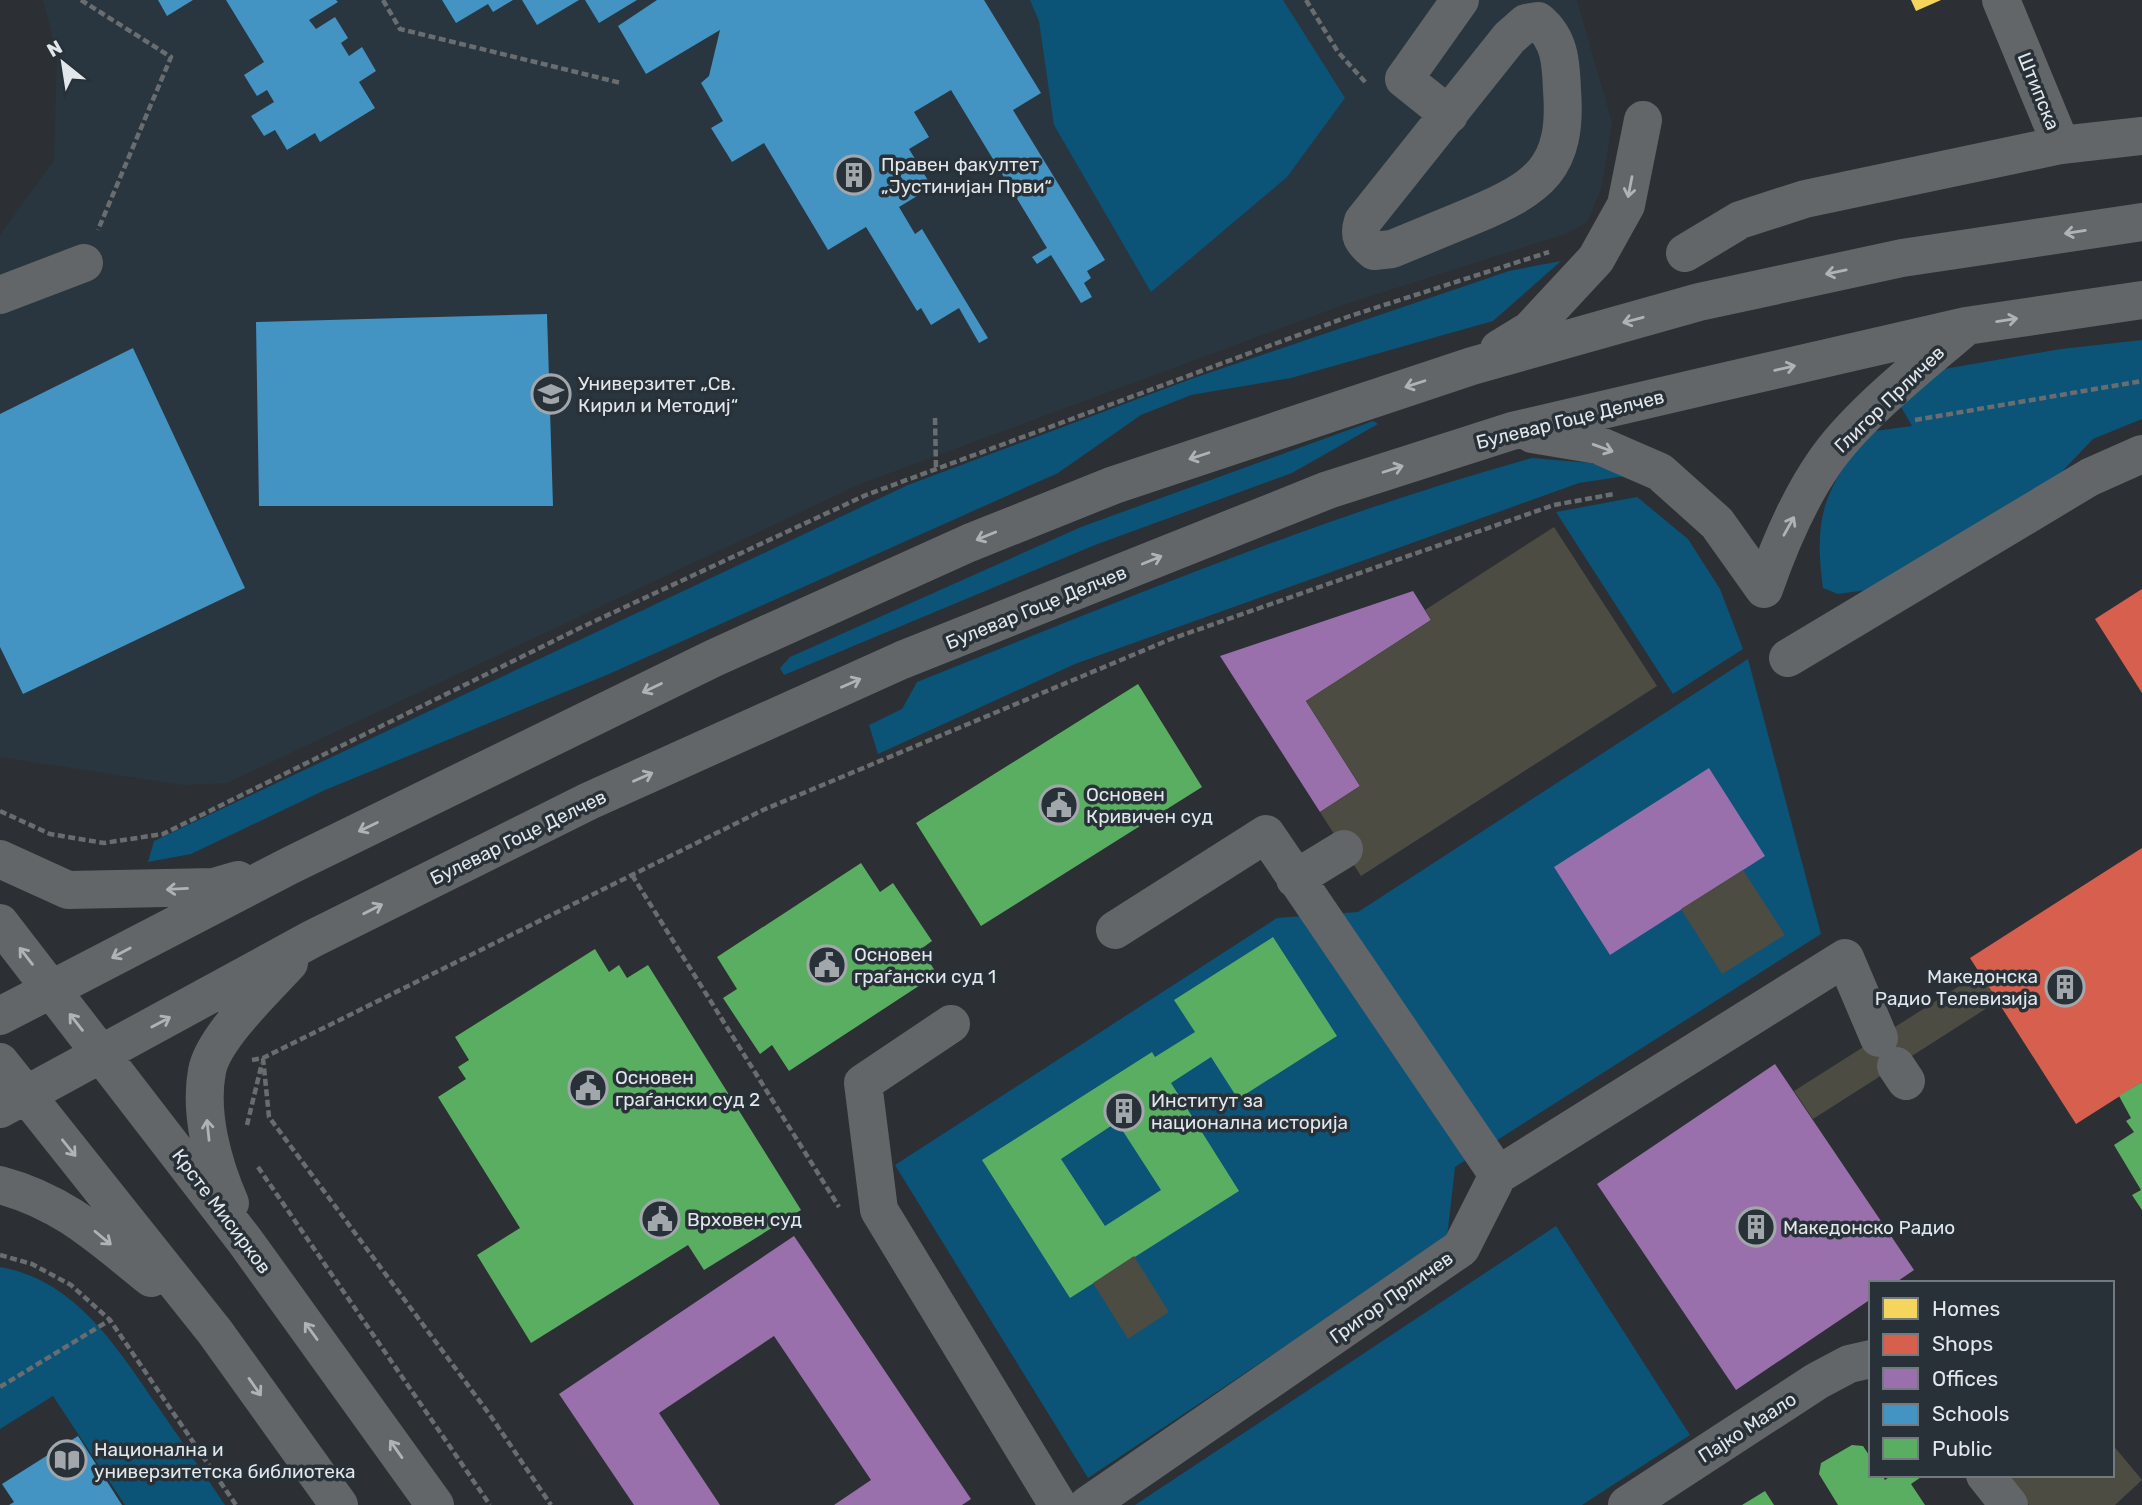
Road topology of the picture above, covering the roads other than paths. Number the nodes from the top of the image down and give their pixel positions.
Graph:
1 (1460, 0) edge
2 (2001, 0) edge
3 (1449, 115) junction
4 (1643, 120) dead end
5 (2142, 136) edge
6 (2061, 145) junction
7 (2142, 222) edge
8 (1685, 253) dead end
9 (85, 263) road end
10 (0, 295) edge
11 (2142, 300) edge
12 (1966, 327) junction
13 (1472, 366) junction
14 (1513, 431) junction
15 (2142, 454) edge
16 (1788, 658) dead end
17 (1344, 849) dead end
18 (0, 859) edge
19 (290, 864) junction
20 (1295, 879) junction
21 (0, 923) edge
22 (1115, 929) dead end
23 (312, 939) junction
24 (51, 989) junction
25 (0, 1016) edge
26 (951, 1024) dead end
27 (101, 1054) junction
28 (0, 1062) edge
29 (1894, 1062) dead end
30 (13, 1102) edge
31 (1498, 1175) junction
32 (0, 1185) edge
33 (246, 1241) junction
34 (215, 1332) junction
35 (1869, 1359) edge
36 (1987, 1477) edge
37 (339, 1505) edge
38 (436, 1505) edge
39 (1058, 1505) edge
40 (1088, 1505) edge
41 (1626, 1505) edge
42 (2009, 1505) edge

1 - 3 street
2 - 6 street, Штипска
3 - 3 street
4 -> 13 street
5 - 6 street, Штипска
6 - 8 street
7 -> 13 street
9 - 10 street
12 -> 11 street, Булевар Гоце Делчев
14 -> 12 street, Булевар Гоце Делчев
14 -> 12 street, Глигор Прличев
13 -> 19 street
23 -> 14 street, Булевар Гоце Делчев
15 - 16 street
17 - 20 street
19 -> 18 street
19 -> 24 street
20 - 22 street
20 - 31 street
24 -> 21 street, Крсте Мисирков
27 -> 23 street, Булевар Гоце Делчев
33 -> 23 street
24 - 25 street
27 -> 24 street, Крсте Мисирков
26 - 39 street
27 - 30 street, Булевар Гоце Делчев
27 - 33 street, Крсте Мисирков
28 - 30 street
29 - 31 street
30 -> 34 street
31 - 40 street, Григор Прличев
32 -> 34 street
38 -> 33 street, Крсте Мисирков
34 -> 37 street
35 - 41 street, Пајко Маало
36 - 42 street

